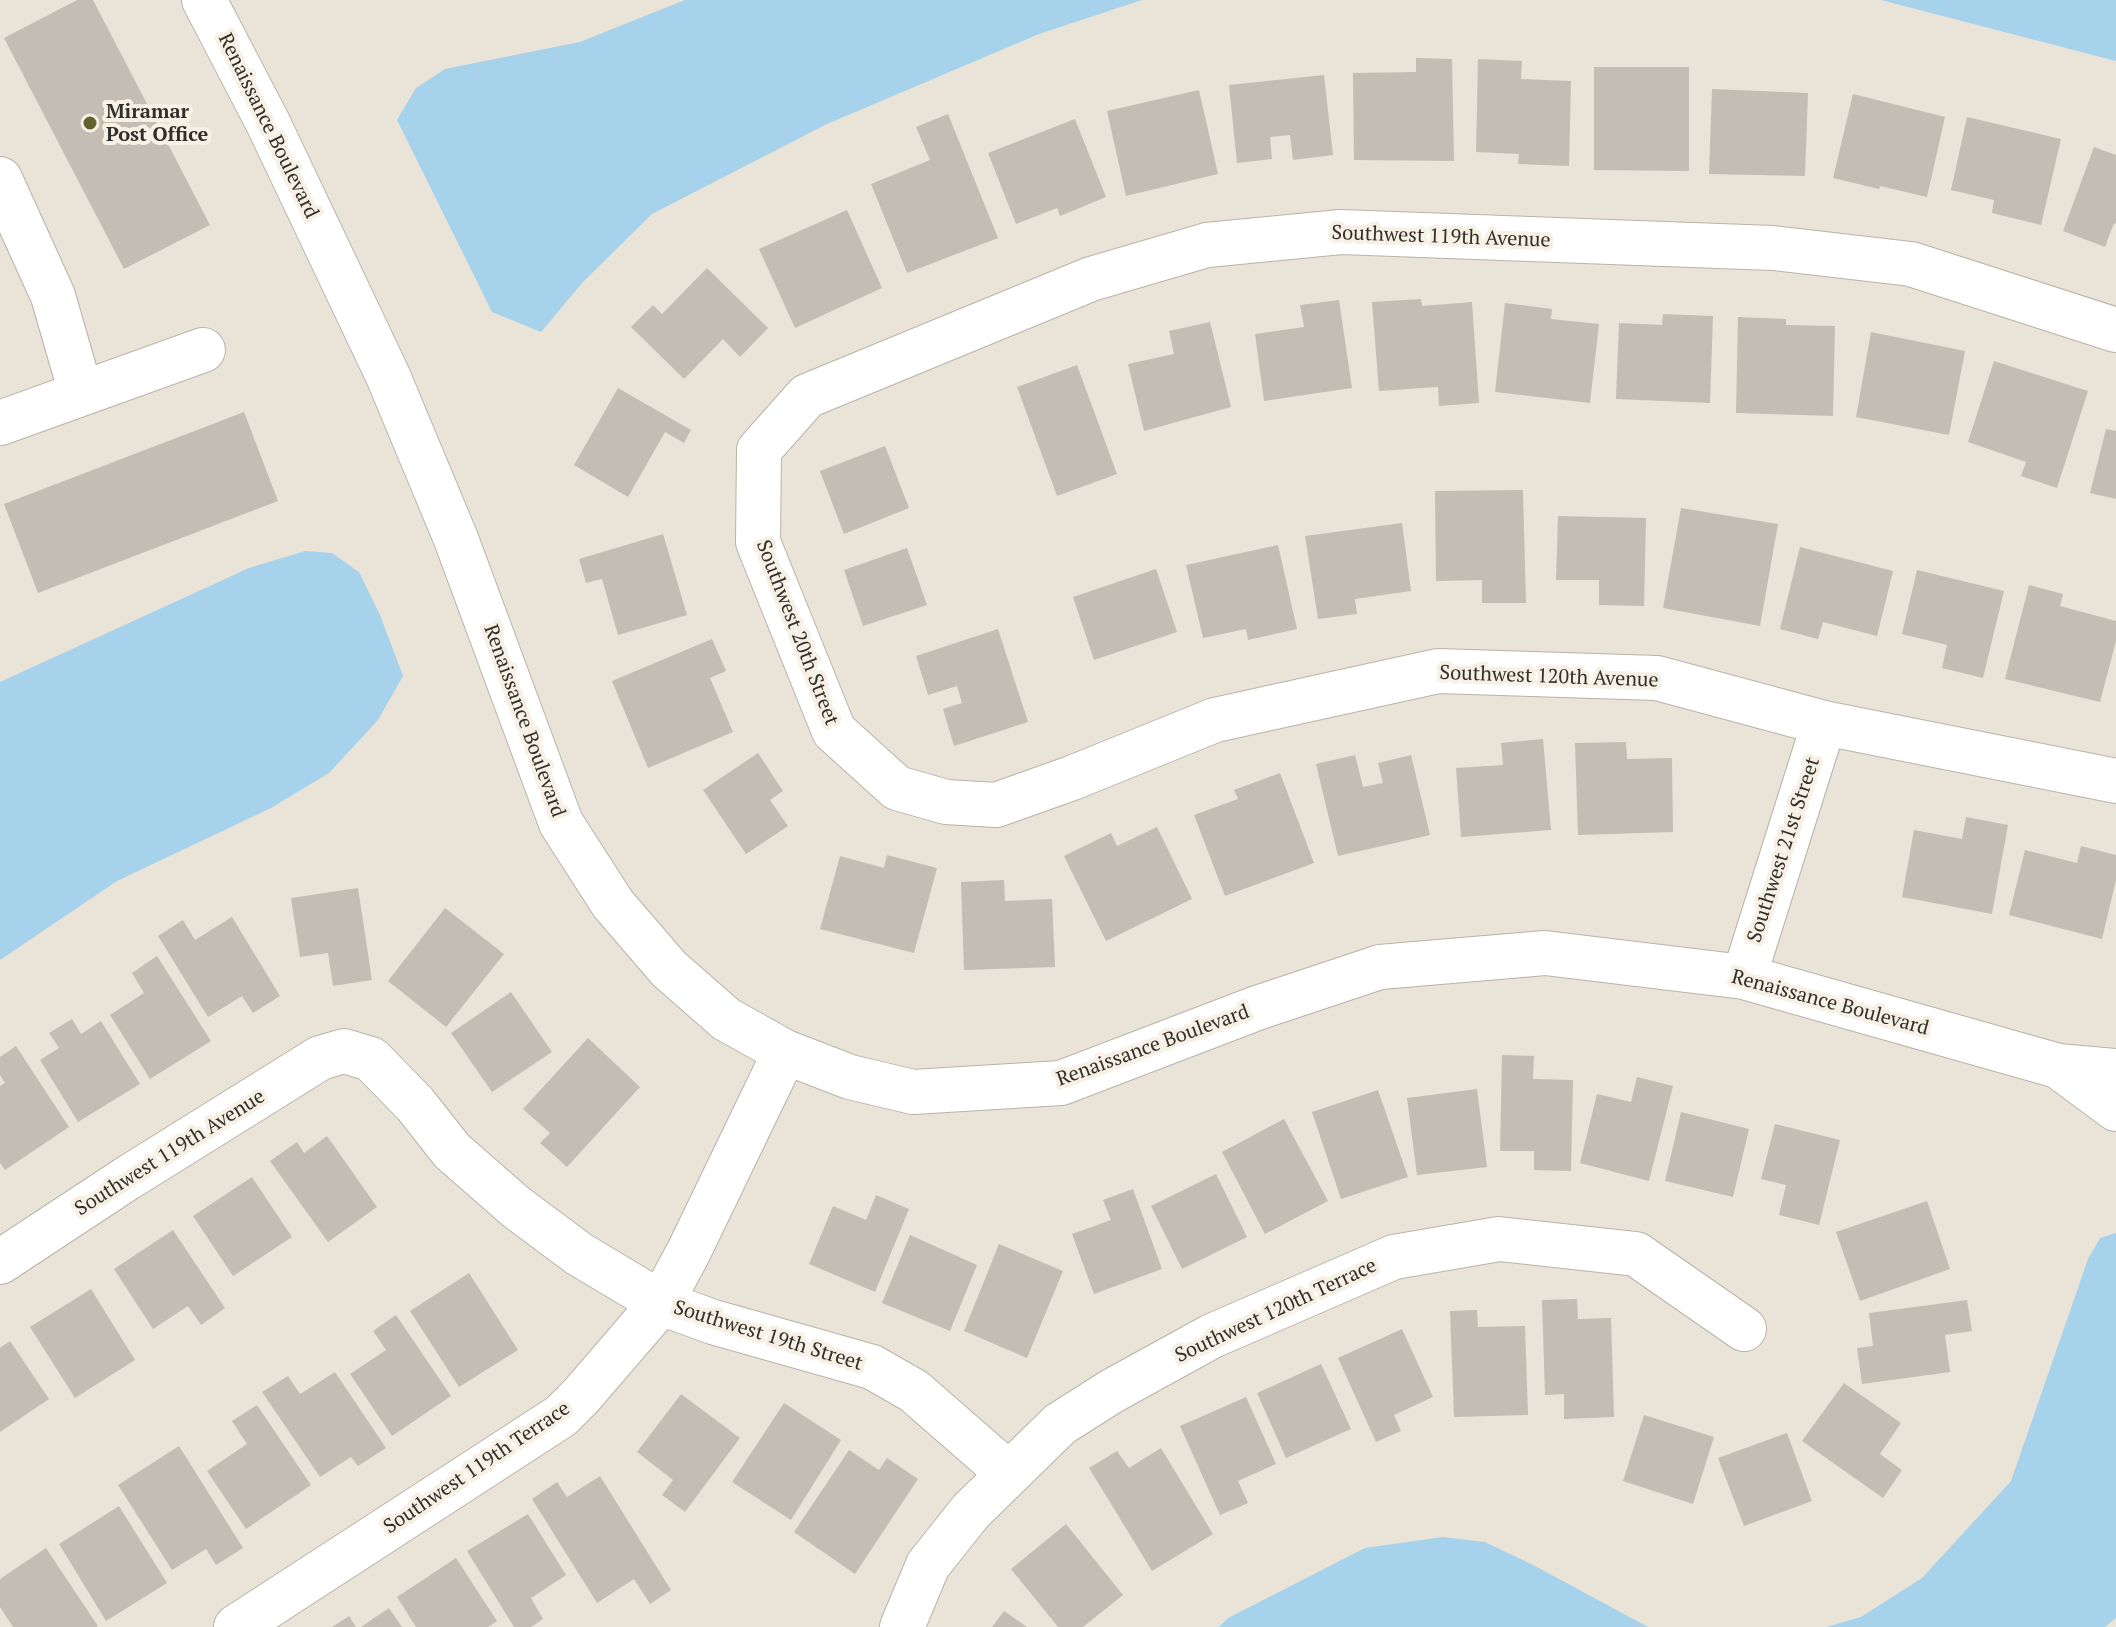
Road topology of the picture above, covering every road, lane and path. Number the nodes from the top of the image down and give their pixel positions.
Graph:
1 (204, 0) edge
2 (0, 179) edge
3 (2116, 330) edge
4 (203, 350) dead end
5 (81, 393) junction
6 (0, 423) edge
7 (759, 450) joint
8 (1824, 723) junction
9 (2116, 781) edge
10 (897, 788) joint
11 (1744, 977) junction
12 (344, 1051) joint
13 (785, 1052) junction
14 (2058, 1066) junction
15 (2116, 1071) edge
16 (2116, 1109) edge
17 (0, 1262) edge
18 (661, 1303) junction
19 (1744, 1329) dead end
20 (1008, 1473) junction
21 (236, 1627) edge
22 (902, 1627) edge

1 - 13 street, Renaissance Boulevard
2 - 5 street
3 - 7 street, Southwest 119th Avenue
4 - 5 street
5 - 6 street
7 - 10 street, Southwest 20th Street
8 - 9 street, Southwest 120th Avenue
8 - 10 street, Southwest 120th Avenue
8 - 11 street, Southwest 21st Street
11 - 13 street, Renaissance Boulevard
11 - 14 street, Renaissance Boulevard
12 - 17 street, Southwest 119th Avenue
12 - 18 street, Southwest 19th Street
13 - 18 street, Southwest 119th Terrace
14 - 15 street, Renaissance Boulevard
14 - 16 street, Renaissance Boulevard
18 - 20 street, Southwest 19th Street
18 - 21 street, Southwest 119th Terrace
19 - 20 street, Southwest 120th Terrace
20 - 22 street, Southwest 120th Terrace

